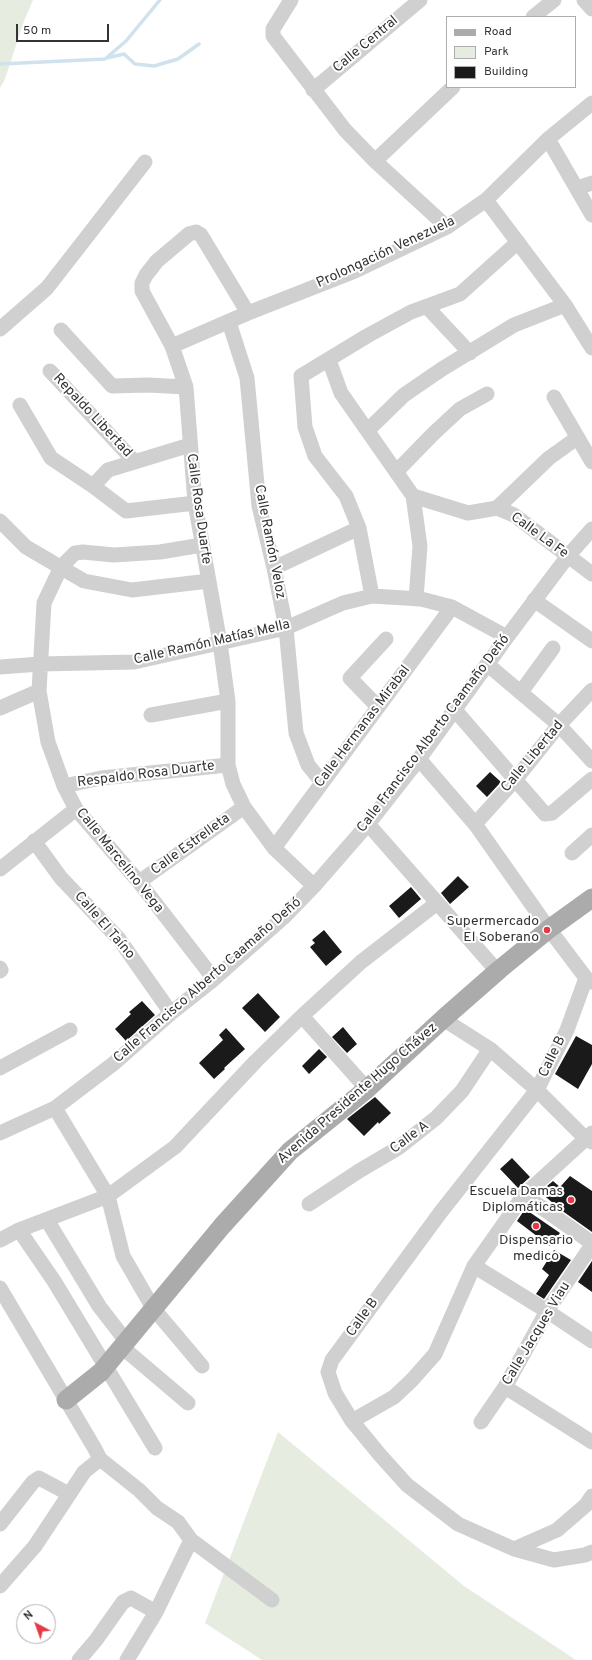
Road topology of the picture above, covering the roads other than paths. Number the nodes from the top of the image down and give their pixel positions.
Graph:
1 (291, 0) edge
2 (420, 0) edge
3 (554, 0) edge
4 (584, 0) edge
5 (592, 9) edge
6 (534, 16) edge
7 (452, 88) edge
8 (313, 90) junction
9 (592, 103) edge
10 (548, 139) junction
11 (375, 161) junction
12 (145, 162) dead end
13 (592, 183) edge
14 (577, 188) junction
15 (486, 200) junction
16 (592, 215) edge
17 (447, 227) junction
18 (518, 242) junction
19 (565, 305) junction
20 (427, 307) junction
21 (248, 314) junction
22 (229, 322) junction
23 (0, 329) edge
24 (61, 330) dead end
25 (172, 346) junction
26 (592, 348) edge
27 (470, 352) junction
28 (328, 360) junction
29 (50, 371) dead end
30 (186, 388) junction
31 (488, 394) dead end
32 (554, 397) dead end
33 (20, 405) dead end
34 (368, 430) junction
35 (577, 438) junction
36 (190, 445) junction
37 (135, 462) junction
38 (592, 462) edge
39 (396, 472) junction
40 (94, 486) junction
41 (413, 496) junction
42 (195, 503) junction
43 (497, 508) junction
44 (0, 521) edge
45 (359, 528) junction
46 (592, 528) edge
47 (202, 545) junction
48 (568, 556) junction
49 (61, 567) junction
50 (274, 568) junction
51 (592, 574) edge
52 (209, 581) junction
53 (372, 596) junction
54 (416, 599) junction
55 (534, 600) junction
56 (452, 607) junction
57 (286, 628) junction
58 (507, 637) junction
59 (386, 639) dead end
60 (592, 640) edge
61 (220, 643) junction
62 (553, 648) dead end
63 (40, 664) junction
64 (487, 664) junction
65 (0, 667) edge
66 (592, 690) edge
67 (39, 691) junction
68 (520, 692) junction
69 (228, 701) junction
70 (378, 707) junction
71 (0, 708) edge
72 (454, 709) junction
73 (151, 715) dead end
74 (559, 725) junction
75 (419, 759) junction
76 (592, 761) edge
77 (228, 765) junction
78 (592, 779) edge
79 (515, 780) junction
80 (322, 782) junction
81 (64, 786) junction
82 (244, 807) junction
83 (76, 809) junction
84 (368, 824) junction
85 (475, 824) junction
86 (592, 836) edge
87 (34, 841) junction
88 (274, 848) junction
89 (572, 853) dead end
90 (0, 869) edge
91 (139, 882) junction
92 (314, 886) junction
93 (592, 898) edge
94 (437, 903) junction
95 (549, 929) junction
96 (0, 968) edge
97 (0, 971) edge
98 (498, 972) junction
99 (214, 979) junction
100 (589, 980) edge
101 (171, 1013) junction
102 (302, 1016) junction
103 (443, 1019) junction
104 (70, 1030) dead end
105 (490, 1050) junction
106 (0, 1068) edge
107 (367, 1089) junction
108 (537, 1090) junction
109 (55, 1108) junction
110 (0, 1133) edge
111 (590, 1138) edge
112 (524, 1195) junction
113 (108, 1196) junction
114 (309, 1204) dead end
115 (47, 1220) junction
116 (19, 1230) junction
117 (0, 1240) edge
118 (592, 1244) edge
119 (474, 1266) junction
120 (0, 1288) edge
121 (153, 1308) junction
122 (548, 1311) junction
123 (592, 1341) edge
124 (124, 1344) junction
125 (106, 1366) junction
126 (202, 1366) dead end
127 (505, 1387) junction
128 (66, 1400) junction
129 (188, 1403) dead end
130 (352, 1421) junction
131 (481, 1422) dead end
132 (592, 1442) edge
133 (154, 1448) dead end
134 (100, 1459) junction
135 (69, 1494) junction
136 (592, 1496) edge
137 (0, 1524) edge
138 (191, 1540) junction
139 (514, 1549) junction
140 (592, 1552) edge
141 (0, 1586) edge
142 (272, 1600) dead end
143 (156, 1612) junction
144 (79, 1660) edge
145 (127, 1660) edge

1 - 8 street
2 - 8 street, Calle Central
3 - 6 street
4 - 5 street
7 - 11 street
8 - 11 street
9 - 10 street, Prolongación Venezuela
10 - 14 street
10 - 15 street, Prolongación Venezuela
11 - 17 street
12 - 23 street
13 - 14 street
14 - 16 street
15 - 17 street, Prolongación Venezuela
15 - 18 street
17 - 21 street, Prolongación Venezuela
18 - 19 street
18 - 20 street
19 - 26 street
19 - 27 street
20 - 27 street
20 - 28 street
21 - 22 street, Prolongación Venezuela
21 - 25 street, Calle Rosa Duarte
22 - 25 street, Prolongación Venezuela
22 - 50 street, Calle Ramón Veloz
24 - 30 street
25 - 30 street, Calle Rosa Duarte
27 - 34 street
28 - 34 street
28 - 45 street
29 - 37 street, Repaldo Libertad
30 - 36 street, Calle Rosa Duarte
31 - 39 street
32 - 35 street
33 - 40 street
34 - 39 street
35 - 38 street
35 - 43 street
36 - 37 street
36 - 42 street, Calle Rosa Duarte
37 - 40 street
39 - 41 street
40 - 42 street
41 - 43 street, Calle La Fe
41 - 54 street
42 - 47 street, Calle Rosa Duarte
43 - 48 street, Calle La Fe
44 - 49 street
45 - 50 street
45 - 53 street
46 - 48 street, Calle Francisco Alberto Caamaño Deñó
47 - 49 street
47 - 52 street, Calle Rosa Duarte
48 - 51 street, Calle La Fe
48 - 55 street, Calle Francisco Alberto Caamaño Deñó
49 - 52 street
49 - 63 street, Calle Marcelino Vega
50 - 57 street, Calle Ramón Veloz
52 - 61 street, Calle Rosa Duarte
53 - 54 street, Calle Ramón Matías Mella
53 - 57 street, Calle Ramón Matías Mella
54 - 56 street, Calle Ramón Matías Mella
55 - 58 street, Calle Francisco Alberto Caamaño Deñó
55 - 60 street
56 - 58 street, Calle Ramón Matías Mella
56 - 70 street, Calle Hermanas Mirabal
57 - 61 street, Calle Ramón Matías Mella
57 - 80 street, Calle Ramón Veloz
58 - 64 street, Calle Francisco Alberto Caamaño Deñó
59 - 70 street
61 - 63 street, Calle Ramón Matías Mella
61 - 69 street, Calle Rosa Duarte
62 - 68 street
63 - 65 street, Calle Ramón Matías Mella
63 - 67 street, Calle Marcelino Vega
64 - 68 street
64 - 72 street, Calle Francisco Alberto Caamaño Deñó
66 - 74 street, Calle Libertad
67 - 71 street
67 - 81 street, Calle Marcelino Vega
68 - 74 street
69 - 73 street
69 - 77 street, Calle Rosa Duarte
70 - 80 street, Calle Hermanas Mirabal
72 - 75 street, Calle Francisco Alberto Caamaño Deñó
72 - 79 street
74 - 76 street
74 - 79 street, Calle Libertad
75 - 84 street, Calle Francisco Alberto Caamaño Deñó
75 - 85 street
77 - 81 street, Respaldo Rosa Duarte
77 - 82 street, Calle Rosa Duarte
78 - 79 street
79 - 85 street, Calle Libertad
80 - 88 street, Calle Hermanas Mirabal
81 - 83 street, Calle Marcelino Vega
82 - 88 street, Calle Rosa Duarte
82 - 91 street, Calle Estrelleta
83 - 87 street
83 - 91 street, Calle Marcelino Vega
84 - 92 street, Calle Francisco Alberto Caamaño Deñó
84 - 94 street
85 - 95 street
86 - 89 street
87 - 90 street
87 - 101 street, Calle El Taíno
88 - 92 street, Calle Rosa Duarte
91 - 99 street, Calle Marcelino Vega
92 - 99 street, Calle Francisco Alberto Caamaño Deñó
93 - 95 main road, Avenida Presidente Hugo Chávez
94 - 98 street
94 - 102 street
95 - 98 main road, Avenida Presidente Hugo Chávez
95 - 100 street
96 - 97 street
98 - 103 main road, Avenida Presidente Hugo Chávez
99 - 101 street, Calle Francisco Alberto Caamaño Deñó
100 - 108 street, Calle B
101 - 109 street, Calle Francisco Alberto Caamaño Deñó
102 - 107 street
102 - 113 street
103 - 105 street
103 - 107 main road, Avenida Presidente Hugo Chávez
104 - 106 street
105 - 108 street
105 - 114 street, Calle A
107 - 121 main road, Avenida Presidente Hugo Chávez
108 - 111 street
108 - 130 street, Calle B
109 - 110 street, Calle Francisco Alberto Caamaño Deñó
109 - 113 street
111 - 112 street
112 - 118 street
112 - 119 street
113 - 115 street
113 - 121 street
115 - 116 street
115 - 124 street
116 - 117 street
116 - 125 street
118 - 122 street, Calle Jacques Viau
119 - 122 street
119 - 130 street
120 - 128 street
121 - 124 main road, Avenida Presidente Hugo Chávez
121 - 126 street
122 - 123 street
122 - 127 street, Calle Jacques Viau
124 - 125 main road, Avenida Presidente Hugo Chávez
124 - 129 street
125 - 128 main road, Avenida Presidente Hugo Chávez
125 - 133 street
127 - 131 street, Calle Jacques Viau
127 - 132 street
128 - 134 street
130 - 139 street, Calle B
134 - 135 street
134 - 138 street
135 - 137 street
135 - 141 street
136 - 139 street
138 - 142 street
138 - 143 street
139 - 140 street, Calle B
143 - 144 street
143 - 145 street

